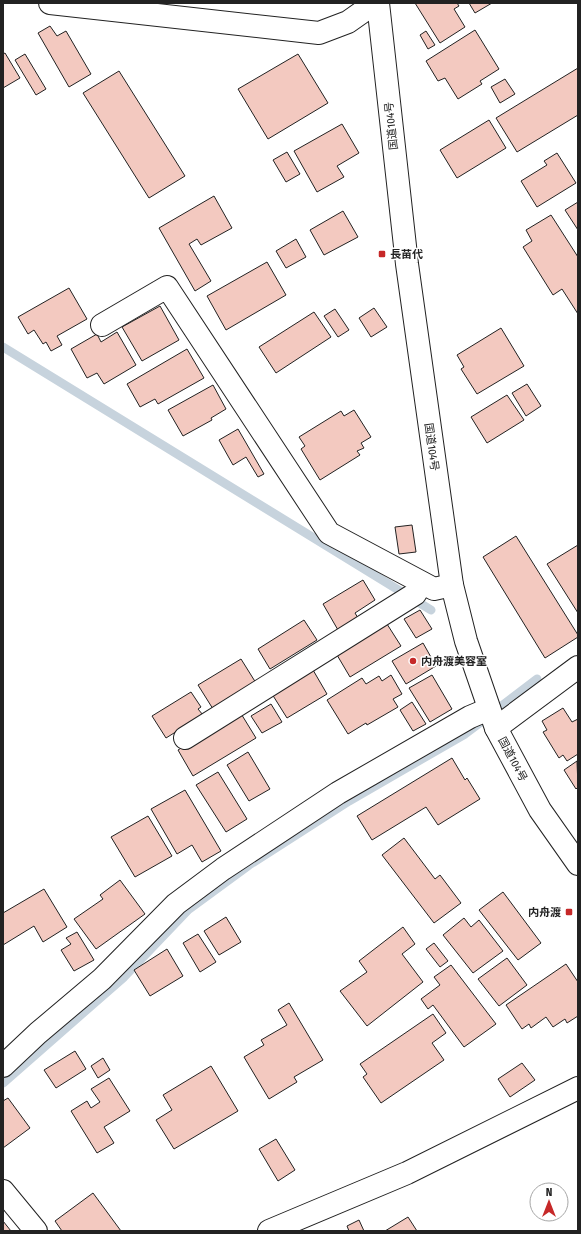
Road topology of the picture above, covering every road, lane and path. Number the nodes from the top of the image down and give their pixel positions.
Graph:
1 (50, 3) edge
2 (377, 3) edge
3 (115, 6) edge
4 (347, 13) edge
5 (102, 325) dead end
6 (422, 583) junction
7 (452, 585) junction
8 (578, 667) edge
9 (493, 719) junction
10 (185, 738) dead end
11 (578, 864) edge
12 (3, 1066) edge
13 (578, 1088) edge
14 (3, 1191) edge
15 (36, 1231) edge
16 (269, 1231) edge

1 - 3 main road
2 - 4 main road
2 - 7 main road, 国道104号
3 - 4 main road
5 - 6 main road
6 - 7 main road
6 - 10 main road
7 - 9 main road, 国道104号
8 - 9 main road
9 - 11 main road, 国道104号
9 - 12 main road
13 - 16 main road
14 - 15 main road

